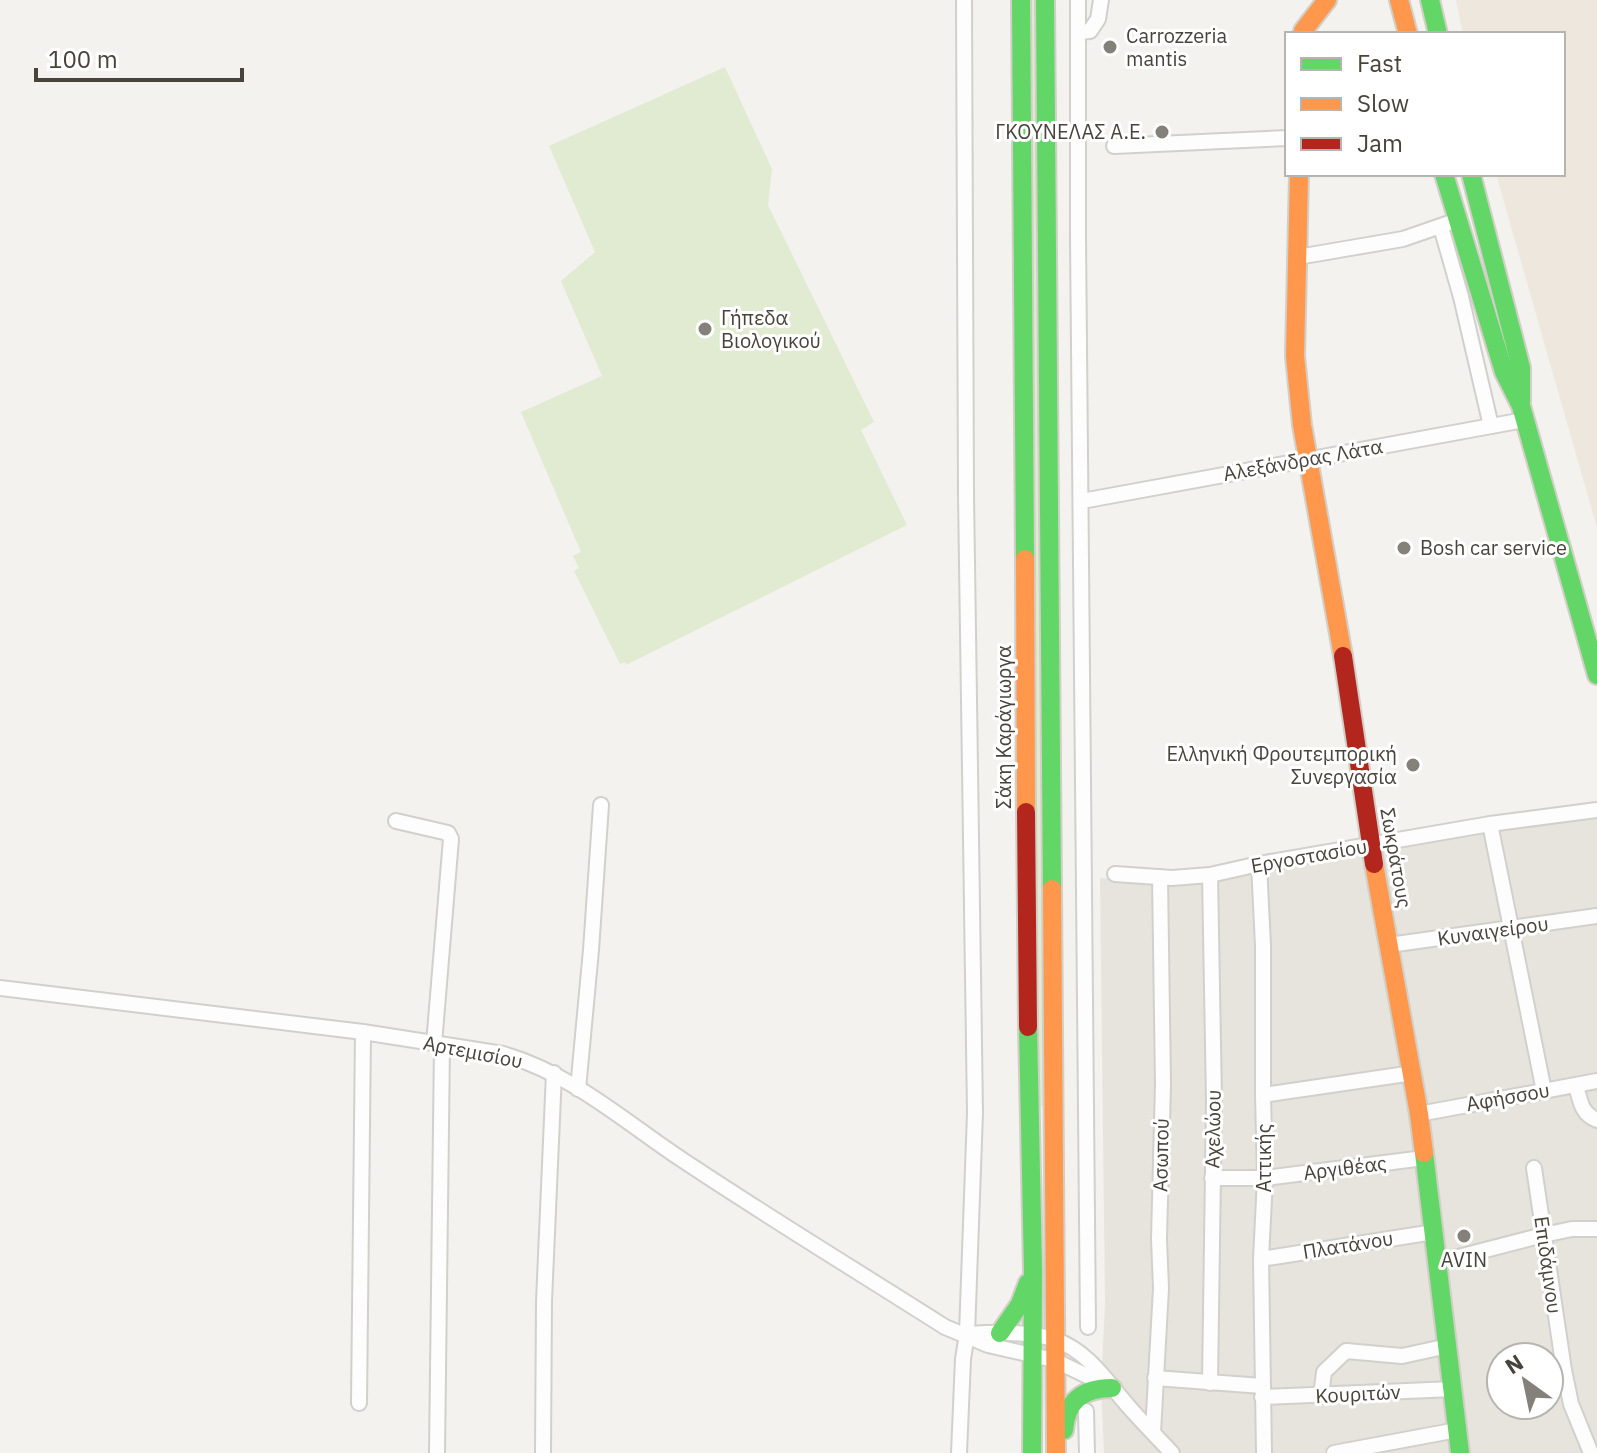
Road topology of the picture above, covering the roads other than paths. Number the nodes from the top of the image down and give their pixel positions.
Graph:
1 (964, 0) edge
2 (1021, 0) edge
3 (1045, 0) edge
4 (1078, 0) edge
5 (1101, 0) edge
6 (1310, 0) edge
7 (1327, 0) edge
8 (1386, 0) edge
9 (1399, 0) edge
10 (1417, 0) edge
11 (1430, 0) edge
12 (1406, 27) edge
13 (1079, 32) junction
14 (1303, 32) edge
15 (1304, 32) edge
16 (1436, 32) edge
17 (1437, 32) edge
18 (1285, 138) edge
19 (1114, 146) dead end
20 (1299, 176) edge
21 (1444, 176) edge
22 (1472, 176) edge
23 (1449, 223) junction
24 (1298, 257) junction
25 (1522, 413) junction
26 (1491, 426) junction
27 (1307, 459) junction
28 (1082, 501) junction
29 (1597, 675) edge
30 (601, 805) dead end
31 (1597, 810) edge
32 (396, 821) dead end
33 (1490, 824) junction
34 (1370, 845) junction
35 (1259, 864) junction
36 (1115, 874) dead end
37 (1210, 875) junction
38 (1160, 877) junction
39 (1597, 916) edge
40 (1510, 928) junction
41 (1389, 945) junction
42 (0, 988) edge
43 (363, 1032) junction
44 (438, 1044) junction
45 (554, 1073) junction
46 (1413, 1073) junction
47 (1597, 1081) edge
48 (1576, 1085) junction
49 (578, 1089) junction
50 (1544, 1091) junction
51 (1263, 1095) junction
52 (1419, 1114) junction
53 (1597, 1120) edge
54 (1424, 1158) junction
55 (1534, 1168) dead end
56 (1212, 1178) junction
57 (1265, 1178) junction
58 (1597, 1229) edge
59 (1434, 1232) junction
60 (1543, 1235) junction
61 (1261, 1259) junction
62 (1439, 1262) junction
63 (1033, 1271) junction
64 (1088, 1327) dead end
65 (1000, 1333) junction
66 (967, 1334) junction
67 (1055, 1340) junction
68 (1031, 1345) junction
69 (1448, 1346) junction
70 (1054, 1360) junction
71 (1155, 1378) junction
72 (1210, 1383) junction
73 (1112, 1388) junction
74 (1454, 1389) junction
75 (1262, 1392) junction
76 (1321, 1396) junction
77 (359, 1403) dead end
78 (1086, 1411) dead end
79 (1457, 1430) junction
80 (1153, 1432) junction
81 (1056, 1451) edge
82 (437, 1453) edge
83 (543, 1453) edge
84 (959, 1453) edge
85 (1032, 1453) edge
86 (1087, 1453) edge
87 (1172, 1453) edge
88 (1264, 1453) edge
89 (1334, 1453) edge
90 (1460, 1453) edge
91 (1591, 1453) edge

1 - 66 street
2 - 63 main road, Σάκη Καράγιωργα
3 - 67 main road
4 - 13 street
5 - 13 street
6 - 14 main road
7 - 15 main road
8 - 12 main road
9 - 12 main road
10 - 16 main road
11 - 17 main road
13 - 28 street
18 - 19 street
20 - 24 main road, Σωκράτους
21 - 23 main road
22 - 25 main road
23 - 24 street
23 - 25 main road
23 - 26 street
24 - 27 main road, Σωκράτους
25 - 26 street, Αλεξάνδρας Λάτα
25 - 29 main road
26 - 27 street, Αλεξάνδρας Λάτα
27 - 28 street, Αλεξάνδρας Λάτα
27 - 34 main road, Σωκράτους
28 - 64 street
30 - 49 street
31 - 33 street, Εργοστασίου
32 - 44 street
33 - 34 street, Εργοστασίου
33 - 40 street
34 - 35 street, Εργοστασίου
34 - 41 main road, Σωκράτους
35 - 37 street, Εργοστασίου
35 - 51 street, Αττικής
36 - 38 street, Εργοστασίου
37 - 38 street, Εργοστασίου
37 - 56 street, Αχελώου
38 - 71 street, Ασωπού
39 - 40 street, Κυναιγείρου
40 - 41 street, Κυναιγείρου
40 - 50 street
41 - 46 main road, Σωκράτους
42 - 43 street, Αρτεμισίου
43 - 44 street, Αρτεμισίου
43 - 77 street
44 - 45 street, Αρτεμισίου
44 - 82 street
45 - 49 street, Αρτεμισίου
45 - 83 street
46 - 51 street
46 - 52 main road, Σωκράτους
47 - 48 street, Αφήσσου
48 - 50 street, Αφήσσου
48 - 53 street
49 - 66 street, Αρτεμισίου
50 - 52 street, Αφήσσου
51 - 57 street, Αττικής
52 - 54 main road, Σωκράτους
54 - 57 street, Αργιθέας
54 - 59 main road, Σωκράτους
55 - 60 street, Επιδάμνου
56 - 57 street, Αργιθέας
56 - 72 street, Αχελώου
57 - 61 street, Αττικής
58 - 60 street
59 - 61 street, Πλατάνου
59 - 62 main road, Σωκράτους
60 - 62 street
60 - 91 street, Επιδάμνου
61 - 75 street, Αττικής
62 - 69 main road, Σωκράτους
63 - 65 main road
63 - 68 main road, Σάκη Καράγιωργα
65 - 66 street
65 - 68 street
66 - 68 street, Αρτεμισίου
66 - 84 street
67 - 68 street
67 - 70 main road
67 - 73 street
68 - 70 street
68 - 85 main road, Σάκη Καράγιωργα
69 - 74 main road, Σωκράτους
69 - 76 street
70 - 73 street
70 - 81 main road
71 - 72 street, Κουριτών
71 - 80 street, Ασωπού
72 - 75 street, Κουριτών
73 - 80 street
73 - 81 main road
74 - 76 street, Κουριτών
74 - 79 main road, Σωκράτους
75 - 76 street, Κουριτών
75 - 88 street, Αττικής
78 - 86 street
79 - 89 street
79 - 90 main road, Σωκράτους
80 - 87 street

